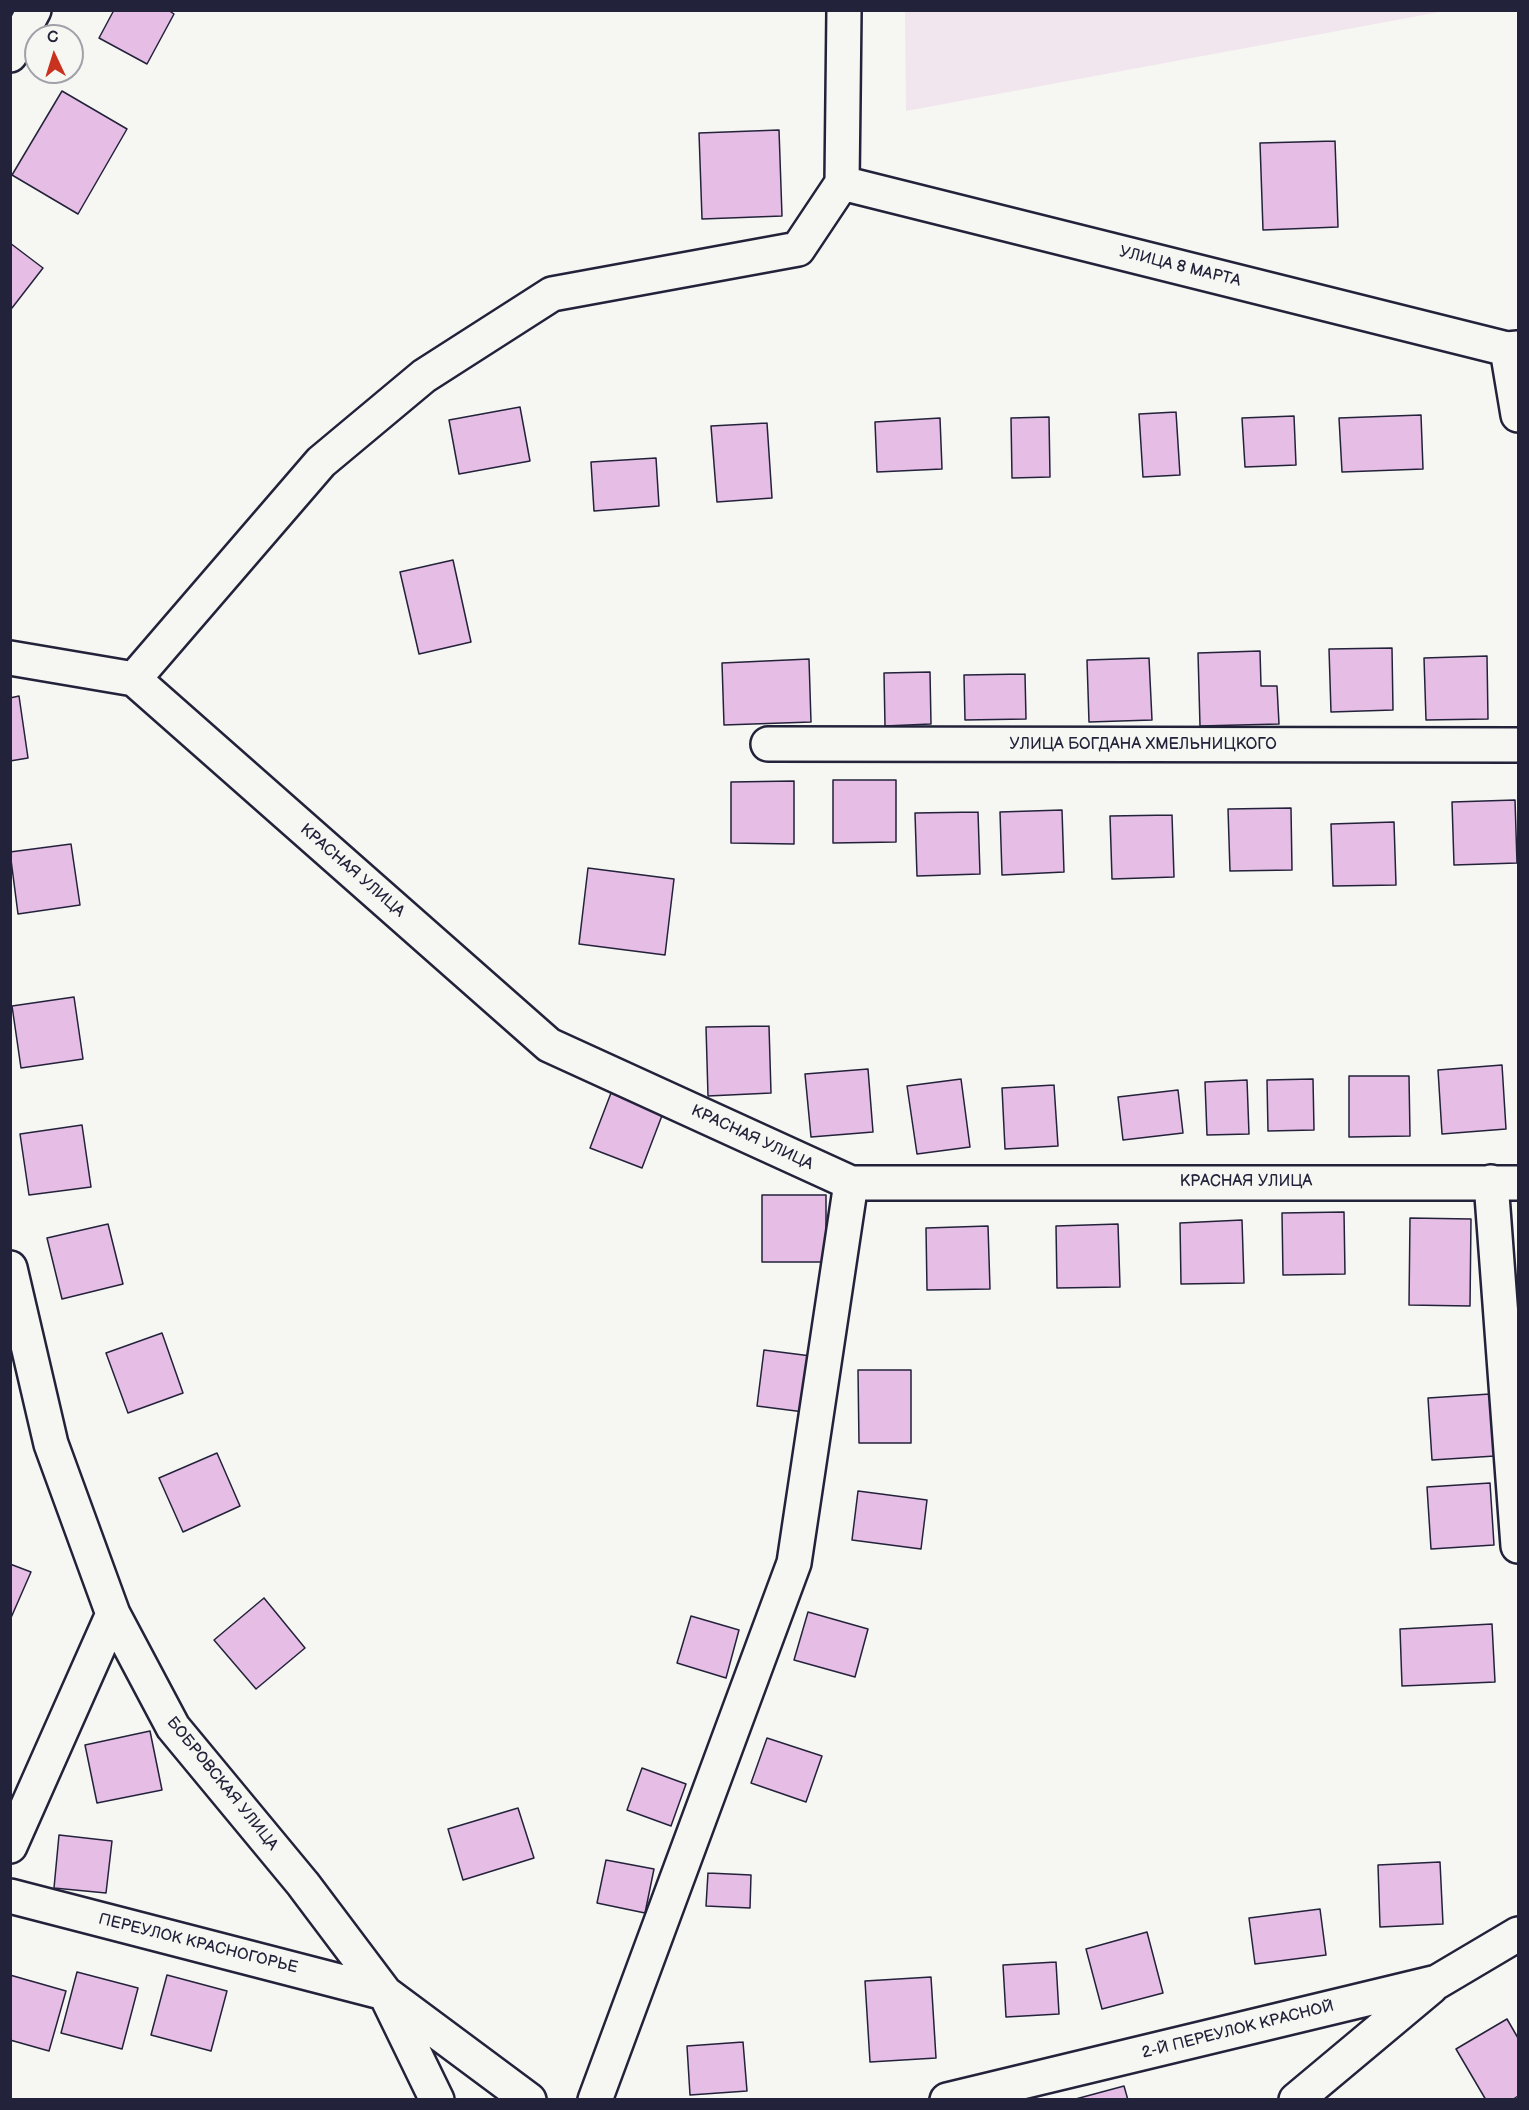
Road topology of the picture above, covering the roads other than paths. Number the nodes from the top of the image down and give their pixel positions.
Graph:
1 (34, 10) edge
2 (844, 10) edge
3 (10, 55) edge
4 (842, 183) junction
5 (1513, 348) edge
6 (1518, 415) edge
7 (10, 658) edge
8 (134, 679) junction
9 (768, 744) dead end
10 (1518, 746) edge
11 (1505, 1182) edge
12 (851, 1183) junction
13 (10, 1268) edge
14 (1518, 1546) edge
15 (113, 1614) junction
16 (10, 1846) edge
17 (10, 1896) edge
18 (1518, 1934) edge
19 (1437, 1982) junction
20 (385, 1993) junction
21 (437, 2100) edge
22 (528, 2100) edge
23 (595, 2100) edge
24 (947, 2100) edge
25 (1296, 2100) edge

1 - 3 street
2 - 4 street
4 - 5 street, УЛИЦА 8 МАРТА
4 - 8 street
5 - 6 street
7 - 8 street
8 - 12 street, КРАСНАЯ УЛИЦА
9 - 10 street, УЛИЦА БОГДАНА ХМЕЛЬНИЦКОГО
11 - 12 street, КРАСНАЯ УЛИЦА
11 - 14 street
12 - 23 street
13 - 15 street, БОБРОВСКАЯ УЛИЦА
15 - 16 street
15 - 20 street, БОБРОВСКАЯ УЛИЦА
17 - 20 street, ПЕРЕУЛОК КРАСНОГОРЬЕ
18 - 19 street, 2-Й ПЕРЕУЛОК КРАСНОЙ
19 - 24 street, 2-Й ПЕРЕУЛОК КРАСНОЙ
19 - 25 street
20 - 21 street, БОБРОВСКАЯ УЛИЦА
20 - 22 street

